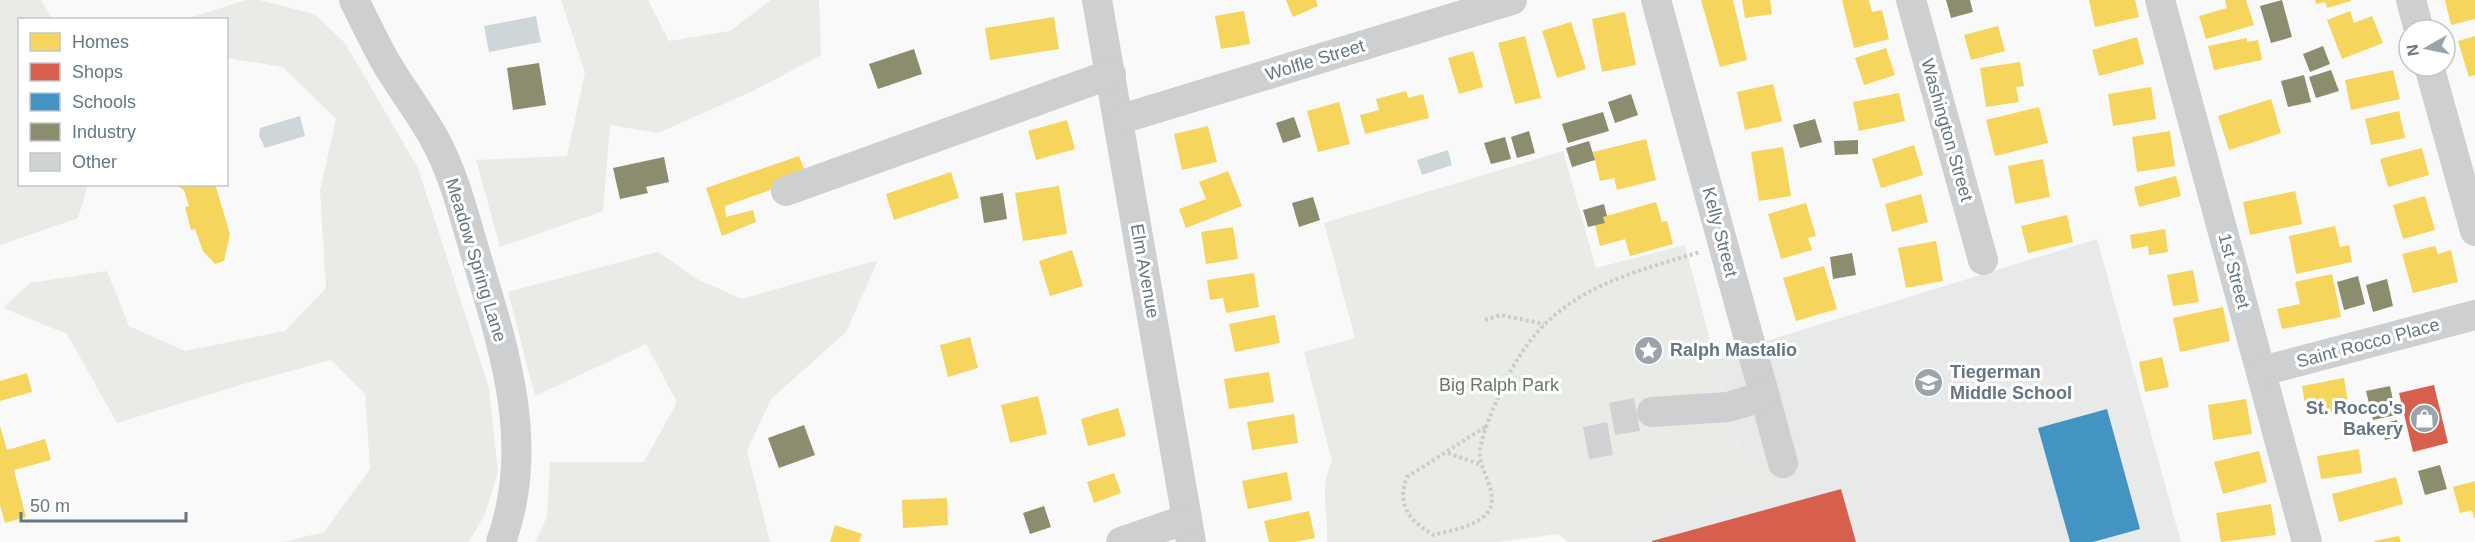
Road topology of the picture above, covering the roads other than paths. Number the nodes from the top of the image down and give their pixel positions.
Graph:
1 (354, 0) edge
2 (1097, 0) edge
3 (1512, 0) edge
4 (1656, 0) edge
5 (1911, 0) edge
6 (2160, 0) edge
7 (2411, 0) edge
8 (2416, 18) edge
9 (1111, 74) junction
10 (2432, 78) edge
11 (1118, 120) junction
12 (786, 191) dead end
13 (2475, 231) edge
14 (1983, 260) dead end
15 (2475, 315) edge
16 (2262, 371) junction
17 (1765, 396) junction
18 (1652, 412) dead end
19 (1783, 463) dead end
20 (1189, 530) edge
21 (501, 542) edge
22 (1121, 542) edge
23 (2307, 542) edge

1 - 21 street, Meadow Spring Lane
2 - 9 street, Elm Avenue
3 - 11 street, Wolfle Street
4 - 17 street, Kelly Street
5 - 14 street, Washington Street
6 - 16 street, 1st Street
7 - 8 street
9 - 11 street, Elm Avenue
9 - 12 street
10 - 13 street
11 - 20 street, Elm Avenue
15 - 16 street, Saint Rocco Place
16 - 23 street, 1st Street
17 - 18 street
17 - 19 street, Kelly Street
20 - 22 street

